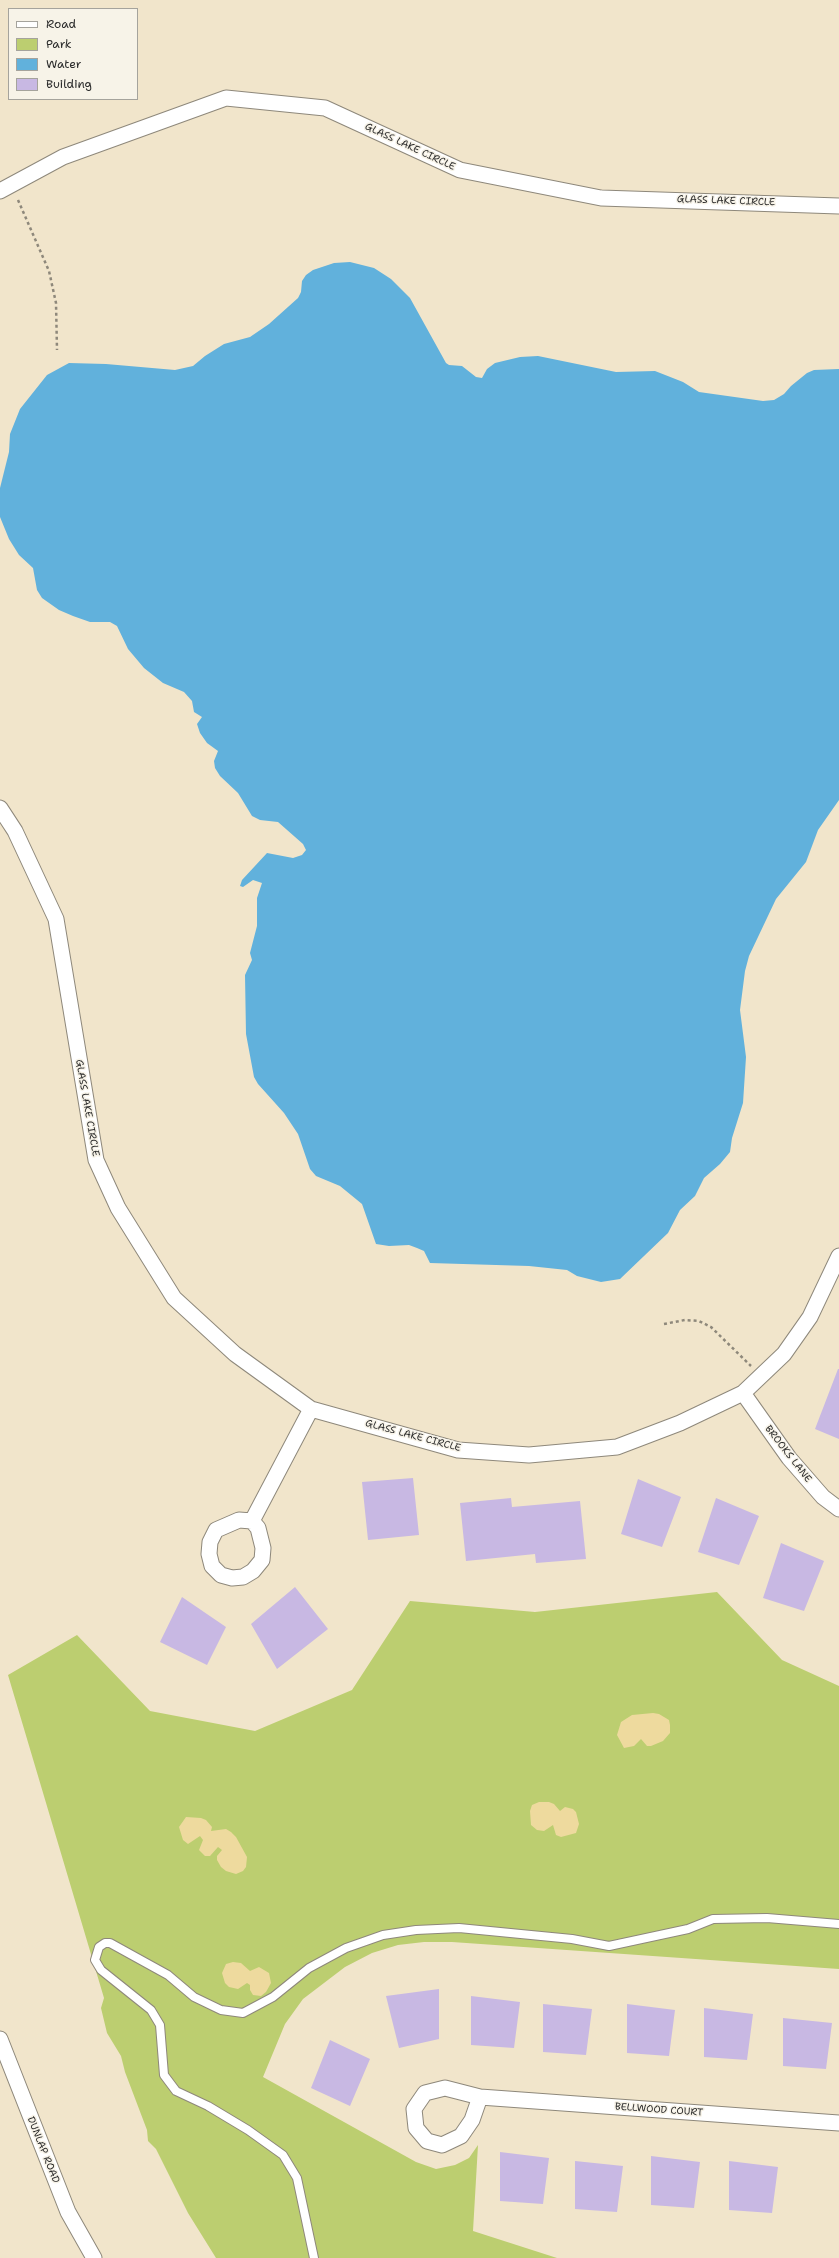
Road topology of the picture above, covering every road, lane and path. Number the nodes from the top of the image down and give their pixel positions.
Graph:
1 (5, 188) edge
2 (839, 206) edge
3 (57, 350) dead end
4 (0, 808) edge
5 (839, 1256) edge
6 (664, 1324) dead end
7 (760, 1376) junction
8 (743, 1393) junction
9 (311, 1409) junction
10 (839, 1509) edge
11 (252, 1521) dead end
12 (839, 1924) edge
13 (0, 2039) edge
14 (480, 2097) junction
15 (839, 2123) edge
16 (94, 2258) edge
17 (314, 2258) edge

1 - 2 street, GLASS LAKE CIRCLE
1 - 3 path
4 - 9 street, GLASS LAKE CIRCLE
5 - 7 street, GLASS LAKE CIRCLE
6 - 7 path
7 - 8 street, GLASS LAKE CIRCLE
8 - 9 street, GLASS LAKE CIRCLE
8 - 10 street, BROOKS LANE
9 - 11 street
12 - 17 lane
13 - 16 street, DUNLAP ROAD
14 - 14 street, BELLWOOD COURT
14 - 15 street, BELLWOOD COURT

